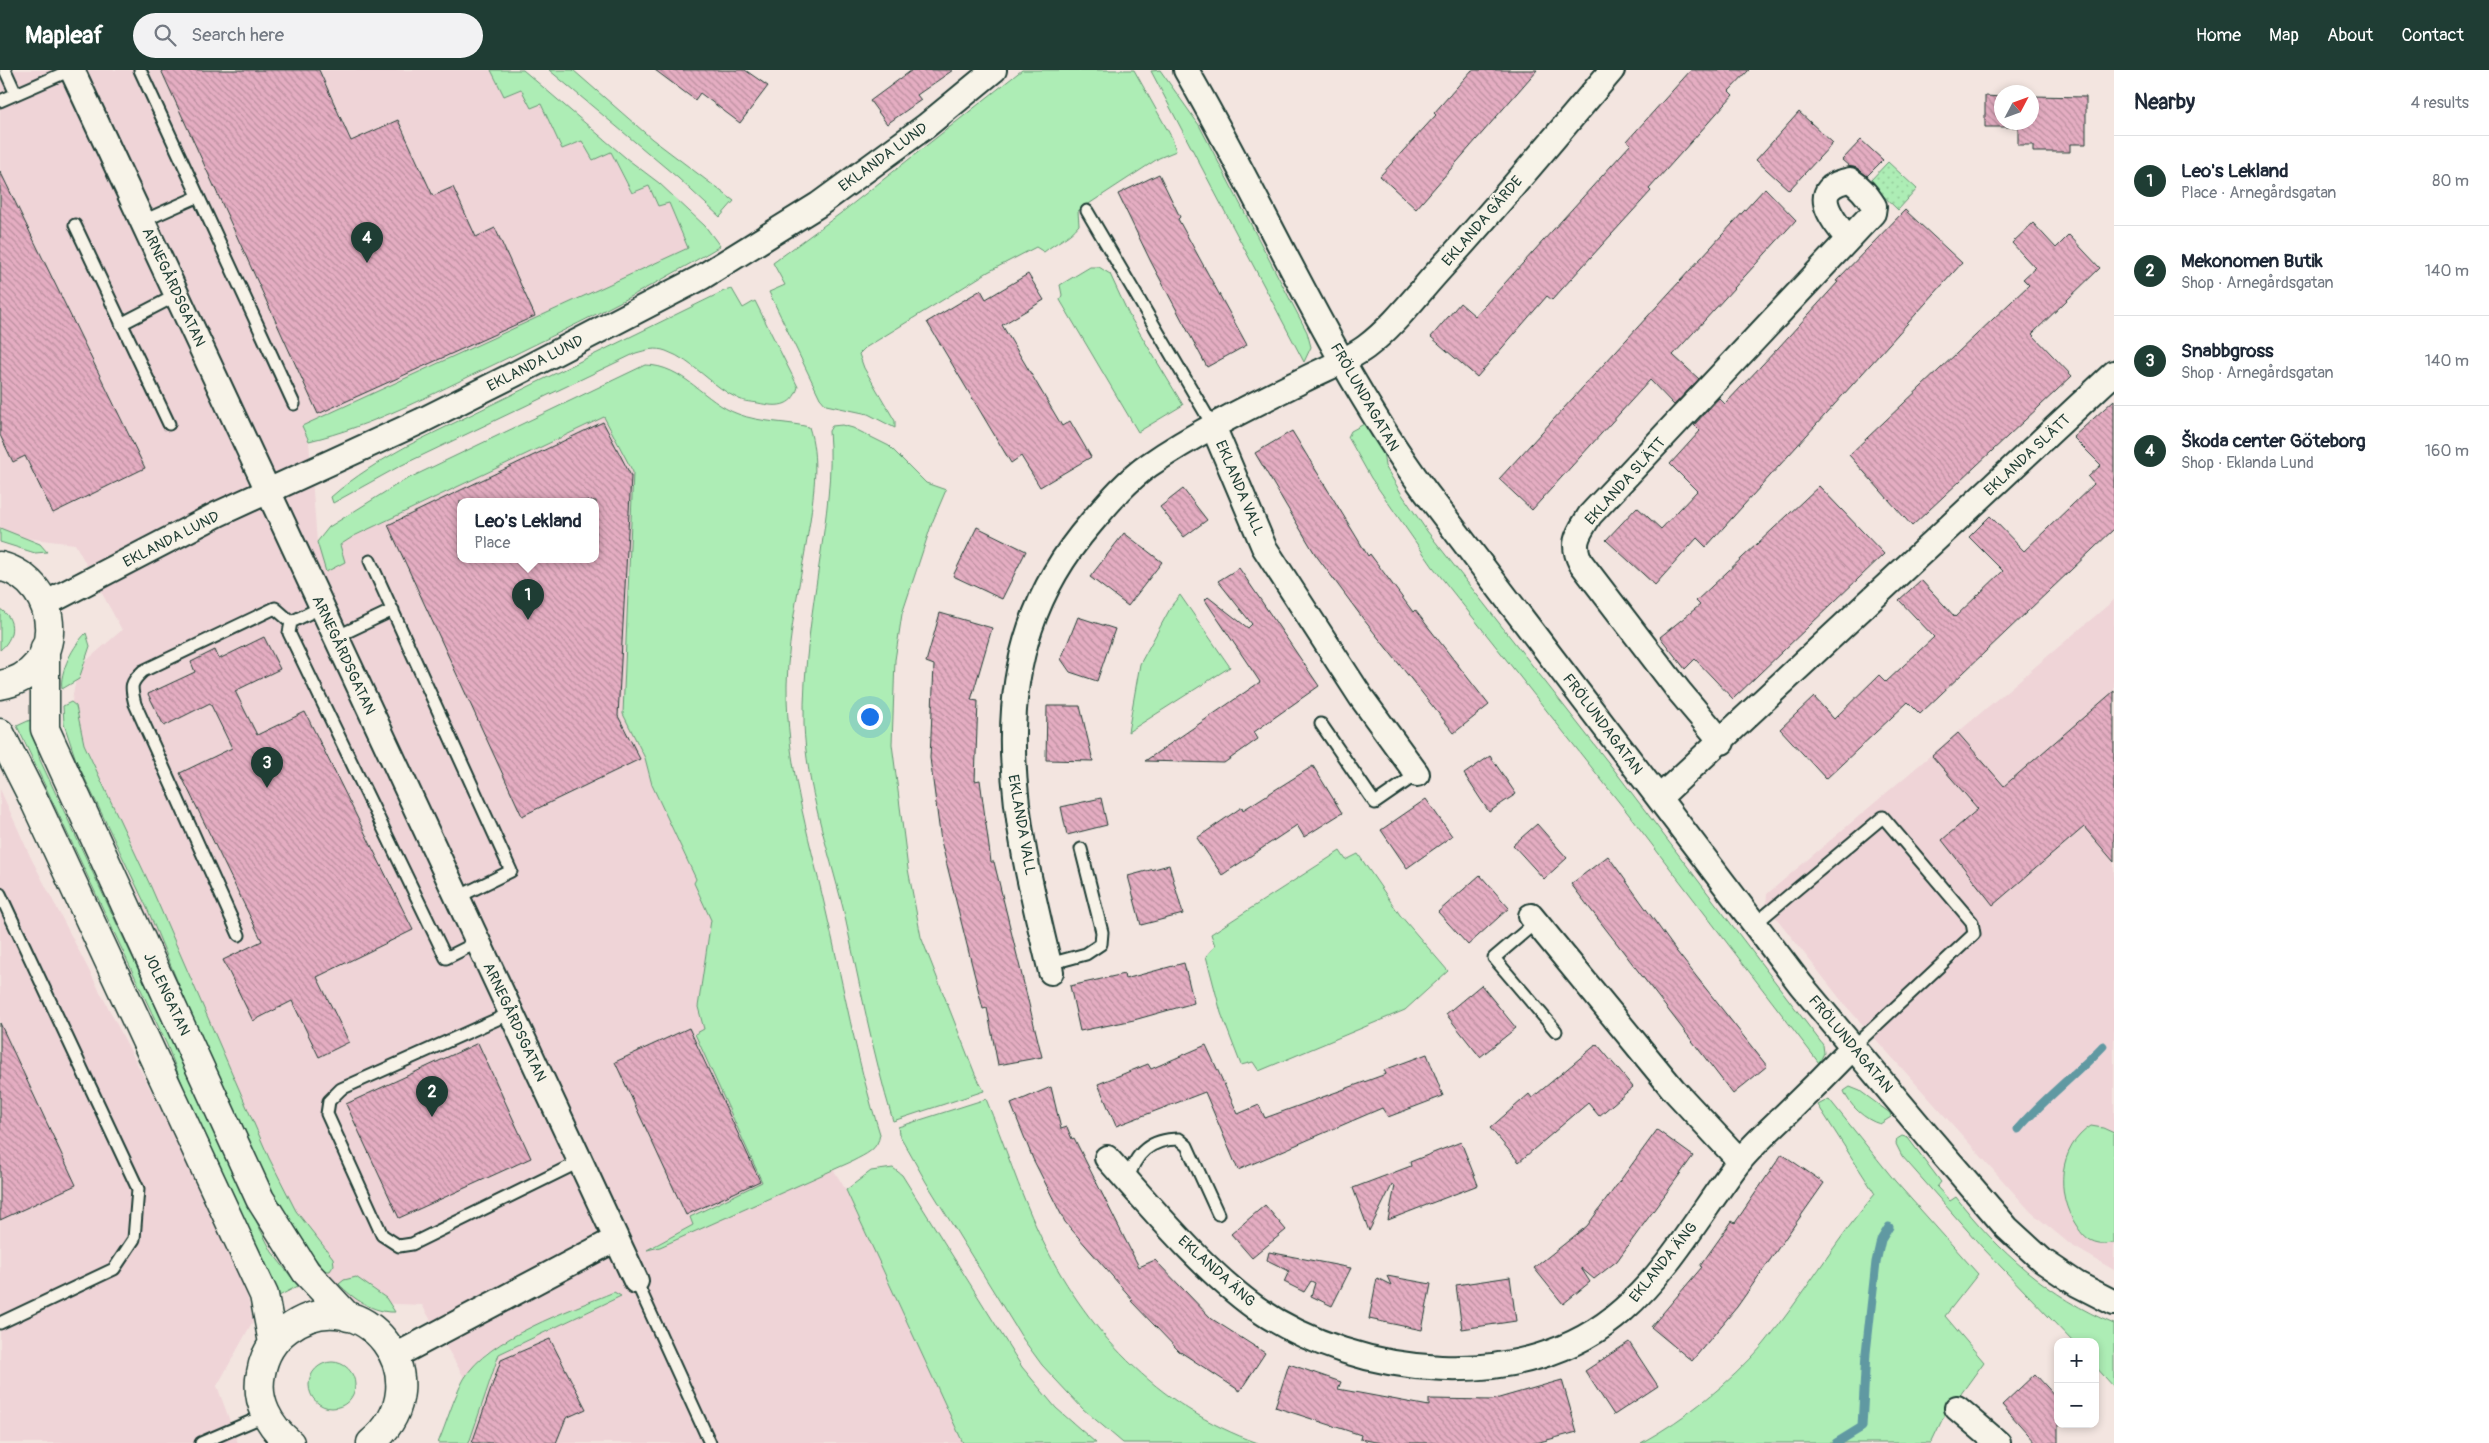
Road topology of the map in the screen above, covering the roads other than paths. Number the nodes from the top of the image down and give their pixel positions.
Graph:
1 (5, 70) edge
2 (72, 70) edge
3 (140, 70) edge
4 (994, 70) edge
5 (1186, 70) edge
6 (1612, 70) edge
7 (16, 94) junction
8 (0, 101) edge
9 (198, 198) junction
10 (1087, 211) dead end
11 (143, 221) junction
12 (75, 225) dead end
13 (1848, 239) dead end
14 (177, 295) junction
15 (121, 324) junction
16 (1343, 361) junction
17 (2114, 374) edge
18 (294, 404) dead end
19 (169, 424) dead end
20 (1213, 426) junction
21 (268, 490) junction
22 (370, 561) dead end
23 (0, 566) edge
24 (45, 604) junction
25 (322, 607) junction
26 (393, 610) junction
27 (291, 622) junction
28 (336, 637) junction
29 (45, 648) junction
30 (0, 685) edge
31 (1321, 724) dead end
32 (0, 733) edge
33 (1722, 742) junction
34 (1417, 774) joint
35 (1659, 798) junction
36 (1081, 849) dead end
37 (0, 894) edge
38 (456, 898) junction
39 (1533, 920) joint
40 (1755, 924) junction
41 (239, 935) dead end
42 (478, 942) junction
43 (1050, 968) joint
44 (511, 1013) junction
45 (1556, 1031) dead end
46 (1853, 1047) junction
47 (1107, 1158) dead end
48 (1740, 1161) junction
49 (579, 1162) junction
50 (1128, 1182) junction
51 (1218, 1214) dead end
52 (616, 1239) junction
53 (636, 1281) joint
54 (2114, 1304) edge
55 (348, 1317) junction
56 (0, 1323) edge
57 (273, 1343) junction
58 (395, 1356) junction
59 (1957, 1408) dead end
60 (266, 1415) junction
61 (201, 1443) edge
62 (290, 1443) edge
63 (372, 1443) edge
64 (710, 1443) edge
65 (1998, 1443) edge

1 - 7 lane
2 - 7 lane
2 - 11 street, ARNEGÅRDSGATAN
3 - 9 lane
4 - 21 street, EKLANDA LUND
5 - 16 street, FRÖLUNDAGATAN
6 - 16 street, EKLANDA GÄRDE
7 - 8 lane
9 - 11 lane
9 - 18 lane
10 - 20 lane
11 - 14 street, ARNEGÅRDSGATAN
12 - 15 lane
13 - 33 street, EKLANDA SLÄTT
14 - 15 lane
14 - 21 street, ARNEGÅRDSGATAN
15 - 19 lane
16 - 20 street, EKLANDA VALL
16 - 35 street, FRÖLUNDAGATAN
17 - 33 street, EKLANDA SLÄTT
20 - 34 street, EKLANDA VALL
20 - 43 street, EKLANDA VALL
21 - 24 street, EKLANDA LUND
21 - 25 street, ARNEGÅRDSGATAN
22 - 26 lane
23 - 24 street
24 - 29 street
25 - 27 lane
25 - 28 street, ARNEGÅRDSGATAN
26 - 28 lane
26 - 38 lane
27 - 41 lane
27 - 42 lane
28 - 38 street, ARNEGÅRDSGATAN
29 - 30 street
29 - 55 street, JOLENGATAN
31 - 34 lane
32 - 57 street
33 - 35 street, EKLANDA SLÄTT
35 - 40 street, FRÖLUNDAGATAN
36 - 43 lane
37 - 56 lane
38 - 42 street, ARNEGÅRDSGATAN
39 - 45 lane
39 - 48 street
40 - 46 street, FRÖLUNDAGATAN
40 - 46 lane
42 - 44 street, ARNEGÅRDSGATAN
44 - 49 street, ARNEGÅRDSGATAN
44 - 49 lane
46 - 48 street, EKLANDA ÄNG
46 - 54 street, FRÖLUNDAGATAN
47 - 50 street, EKLANDA ÄNG
48 - 50 street, EKLANDA ÄNG
49 - 52 street, ARNEGÅRDSGATAN
50 - 51 lane
52 - 53 street, ARNEGÅRDSGATAN
52 - 58 street
53 - 64 lane, ARNEGÅRDSGATAN
55 - 57 street
55 - 58 street
57 - 60 street
58 - 63 street
59 - 65 street
60 - 61 lane
60 - 62 street

